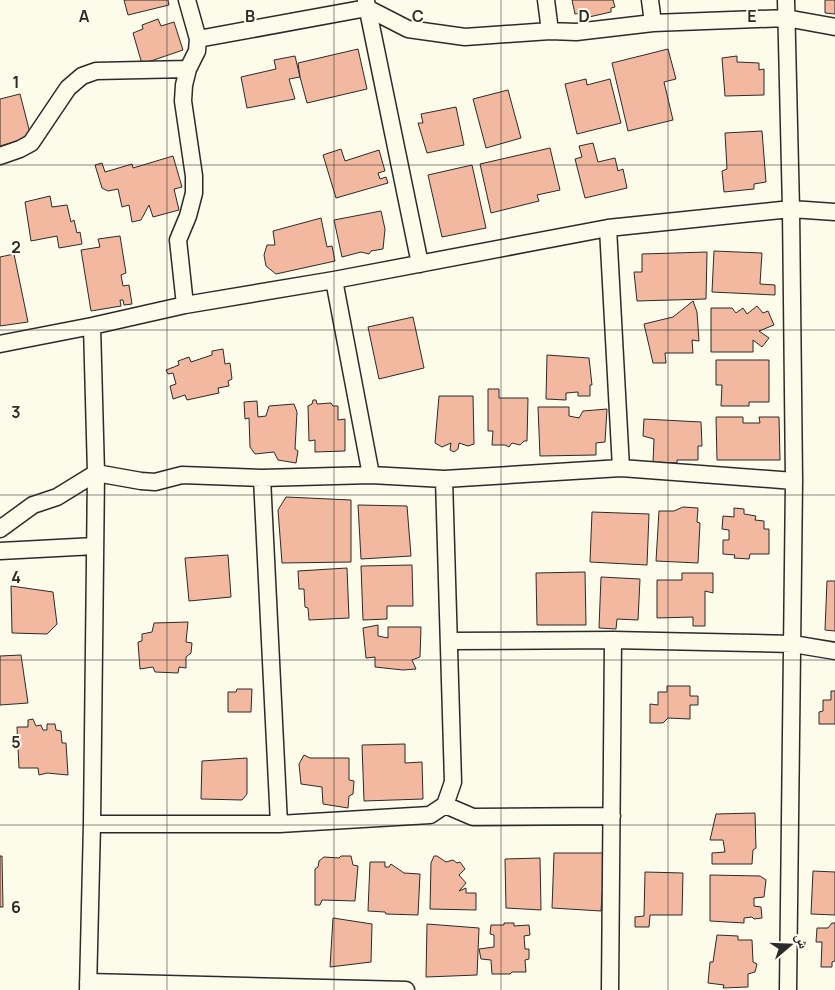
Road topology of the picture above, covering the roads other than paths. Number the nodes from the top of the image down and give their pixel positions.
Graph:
1 (187, 0) edge
2 (546, 0) edge
3 (650, 0) edge
4 (786, 0) edge
5 (366, 4) edge
6 (786, 18) junction
7 (654, 23) junction
8 (835, 26) edge
9 (550, 31) junction
10 (198, 39) junction
11 (188, 70) junction
12 (0, 156) edge
13 (791, 209) junction
14 (835, 212) edge
15 (608, 228) junction
16 (420, 264) junction
17 (334, 280) junction
18 (185, 306) junction
19 (92, 326) junction
20 (0, 344) edge
21 (621, 468) junction
22 (96, 473) junction
23 (370, 475) junction
24 (262, 478) junction
25 (444, 479) junction
26 (794, 481) junction
27 (0, 528) edge
28 (95, 546) junction
29 (0, 551) edge
30 (613, 640) junction
31 (449, 641) junction
32 (793, 644) junction
33 (835, 651) edge
34 (445, 805) junction
35 (612, 816) junction
36 (92, 824) junction
37 (279, 824) junction
38 (88, 986) edge
39 (261, 988) edge
40 (406, 990) edge
41 (610, 990) edge
42 (788, 990) edge

1 - 10 street
2 - 9 street
3 - 7 street
4 - 6 street
5 - 9 street
5 - 10 street
5 - 16 street
6 - 7 street
6 - 8 street
6 - 13 street
7 - 9 street
10 - 11 street
11 - 12 street
11 - 18 street
13 - 14 street
13 - 15 street
13 - 26 street
15 - 16 street
15 - 21 street
16 - 17 street
17 - 18 street
17 - 23 street
18 - 19 street
19 - 20 street
19 - 22 street
21 - 25 street
21 - 26 street
22 - 24 street
22 - 27 street
22 - 28 street
23 - 24 street
23 - 25 street
24 - 37 street
25 - 31 street
26 - 32 street
28 - 29 street
28 - 36 street
30 - 31 street
30 - 32 street
30 - 35 street
31 - 34 street
32 - 33 street
32 - 42 street
34 - 35 street
34 - 37 street
35 - 41 street
36 - 37 street
36 - 38 street
38 - 39 street
39 - 40 street

